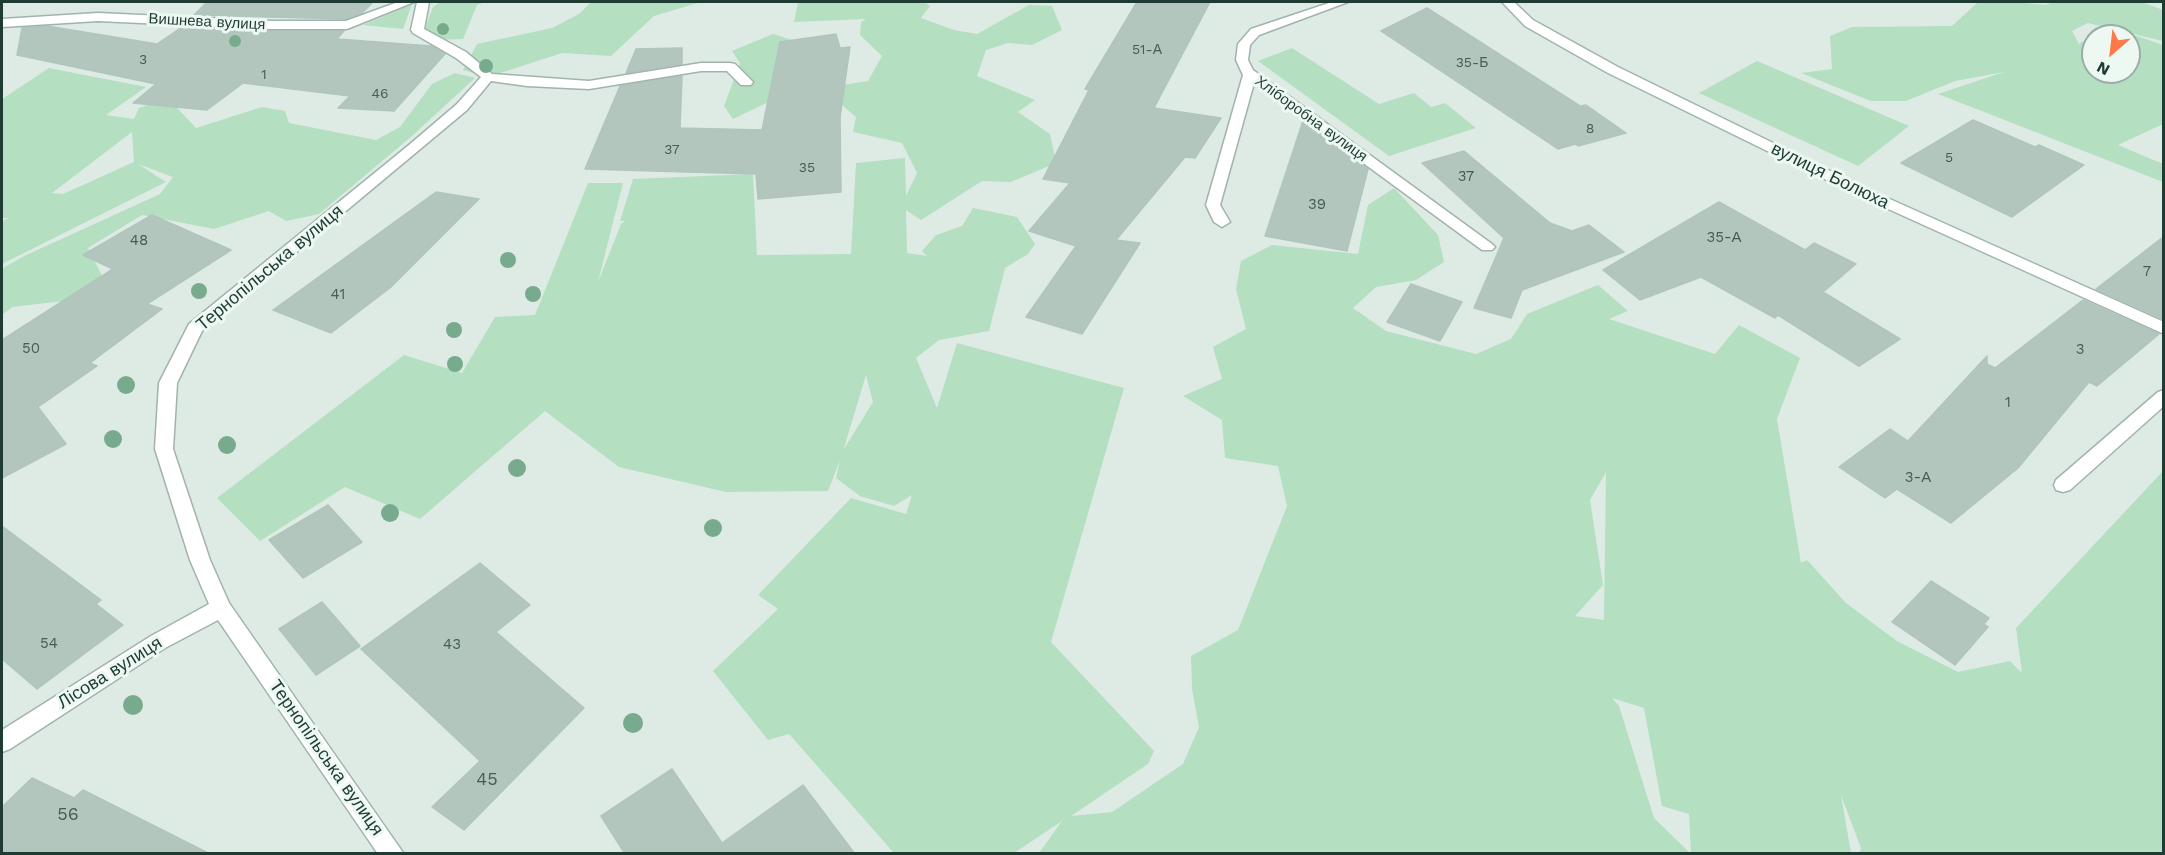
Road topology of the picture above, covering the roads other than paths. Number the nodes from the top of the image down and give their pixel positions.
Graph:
1 (408, 2) edge
2 (423, 2) edge
3 (1342, 2) edge
4 (1508, 2) edge
5 (2, 22) edge
6 (1250, 74) junction
7 (488, 77) junction
8 (746, 82) dead end
9 (1222, 222) dead end
10 (1487, 247) dead end
11 (2163, 329) edge
12 (2163, 396) edge
13 (2062, 485) dead end
14 (221, 608) junction
15 (2, 742) edge
16 (392, 854) edge

1 - 5 street, Вишнева вулиця
2 - 7 street
3 - 6 street, Хліборобна вулиця
4 - 11 street, вулиця Болюха
6 - 9 street
6 - 10 street, Хліборобна вулиця
7 - 8 street
7 - 14 street, Тернопільська вулиця
12 - 13 street
14 - 15 street, Лісова вулиця
14 - 16 street, Тернопільська вулиця

